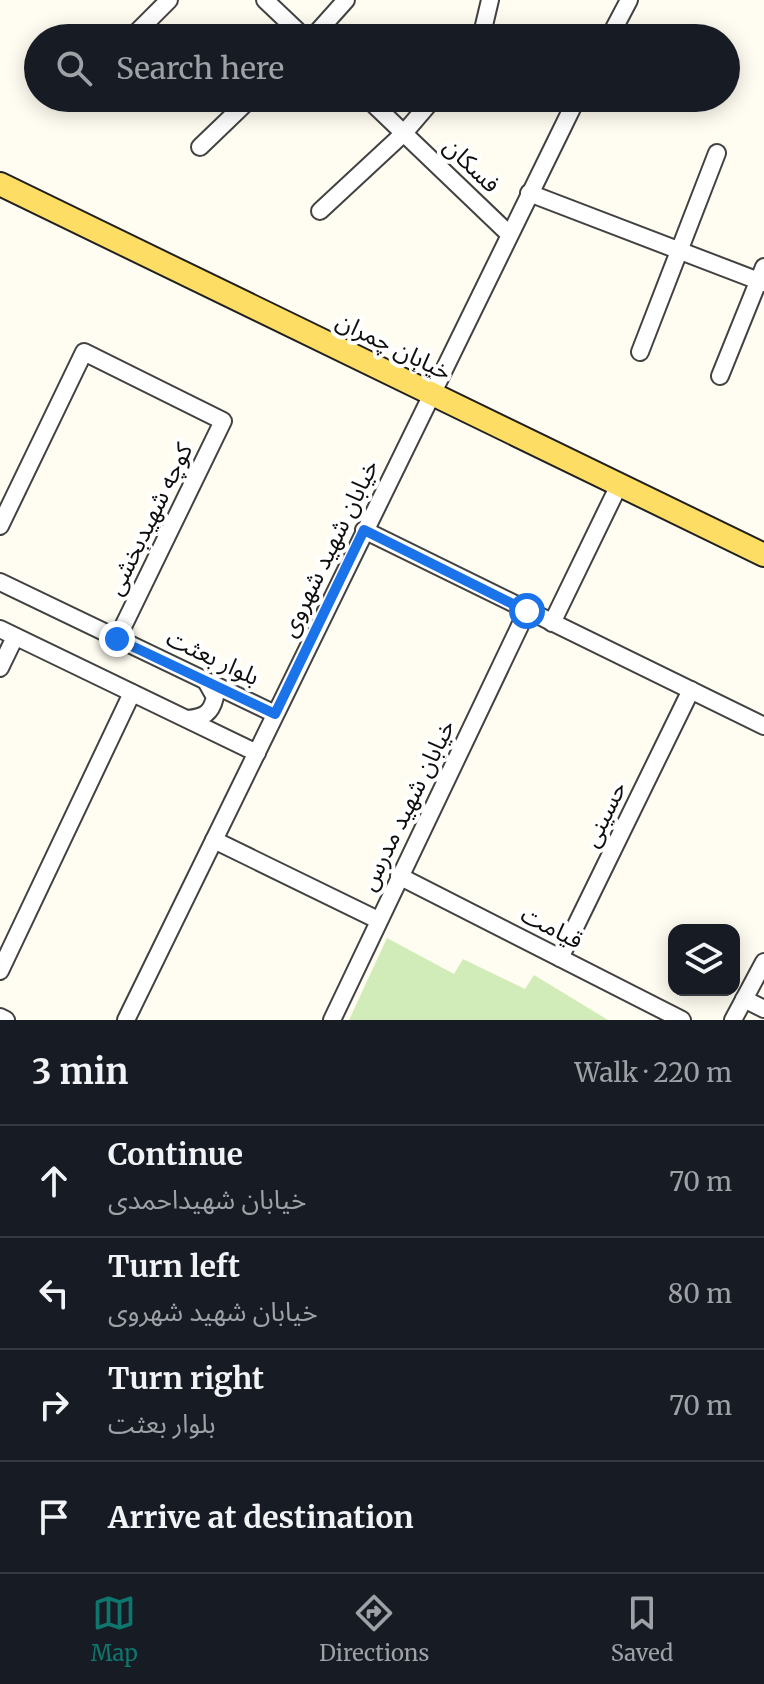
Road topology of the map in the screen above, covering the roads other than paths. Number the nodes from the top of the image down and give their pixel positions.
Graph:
1 (169, 0) edge
2 (265, 0) edge
3 (346, 0) edge
4 (490, 0) edge
5 (629, 0) edge
6 (145, 24) edge
7 (290, 24) edge
8 (325, 24) edge
9 (484, 24) edge
10 (616, 24) edge
11 (236, 112) edge
12 (382, 112) edge
13 (422, 112) edge
14 (570, 112) edge
15 (404, 133) junction
16 (200, 147) dead end
17 (717, 153) dead end
18 (0, 184) edge
19 (529, 193) junction
20 (320, 211) dead end
21 (509, 234) junction
22 (680, 251) junction
23 (762, 277) edge
24 (640, 352) dead end
25 (720, 376) dead end
26 (433, 394) junction
27 (619, 485) junction
28 (0, 526) edge
29 (364, 530) junction
30 (764, 555) edge
31 (0, 582) edge
32 (527, 611) junction
33 (552, 623) junction
34 (7, 633) edge
35 (117, 639) junction
36 (0, 668) edge
37 (206, 681) junction
38 (691, 690) junction
39 (132, 693) junction
40 (275, 714) junction
41 (188, 719) junction
42 (764, 726) edge
43 (257, 753) junction
44 (214, 840) junction
45 (399, 876) junction
46 (378, 920) junction
47 (560, 958) junction
48 (764, 962) edge
49 (0, 971) edge
50 (744, 999) junction
51 (764, 1009) edge
52 (0, 1017) edge
53 (6, 1020) edge
54 (126, 1020) edge
55 (332, 1020) edge
56 (682, 1020) edge
57 (733, 1020) edge

1 - 6 street
2 - 7 street
3 - 8 street
4 - 9 street
5 - 10 street
11 - 16 street
12 - 15 street, فسکان
13 - 15 street
14 - 19 street, خیابان شهید شهروی
15 - 20 street
15 - 21 street, فسکان
17 - 22 street
18 - 26 main road, خیابان چمران
19 - 21 street, خیابان شهید شهروی
19 - 22 street
21 - 26 street, خیابان شهید شهروی
22 - 23 street
22 - 24 street
23 - 25 street
26 - 27 main road, خیابان چمران
26 - 29 street, خیابان شهید شهروی
27 - 30 main road, خیابان چمران
27 - 33 street
28 - 35 street, کوچه شهیدبخشی
29 - 32 street
29 - 40 street, خیابان شهید شهروی
31 - 35 street, بلوار بعثت
32 - 33 street
32 - 45 street, خیابان شهید مدرس
33 - 38 street
34 - 36 street
34 - 39 street
35 - 37 street, بلوار بعثت
37 - 40 street, بلوار بعثت
37 - 41 street
38 - 42 street
38 - 47 street, حسینی
39 - 41 street
39 - 49 street
40 - 43 street, خیابان شهید شهروی
41 - 43 street
43 - 44 street, خیابان شهید شهروی
44 - 46 street
44 - 54 street, خیابان شهید شهروی
45 - 46 street, خیابان شهید مدرس
45 - 47 street, قیامت
46 - 55 street, خیابان شهید مدرس
47 - 56 street, قیامت
48 - 50 street
50 - 51 street
50 - 57 street
52 - 53 street

